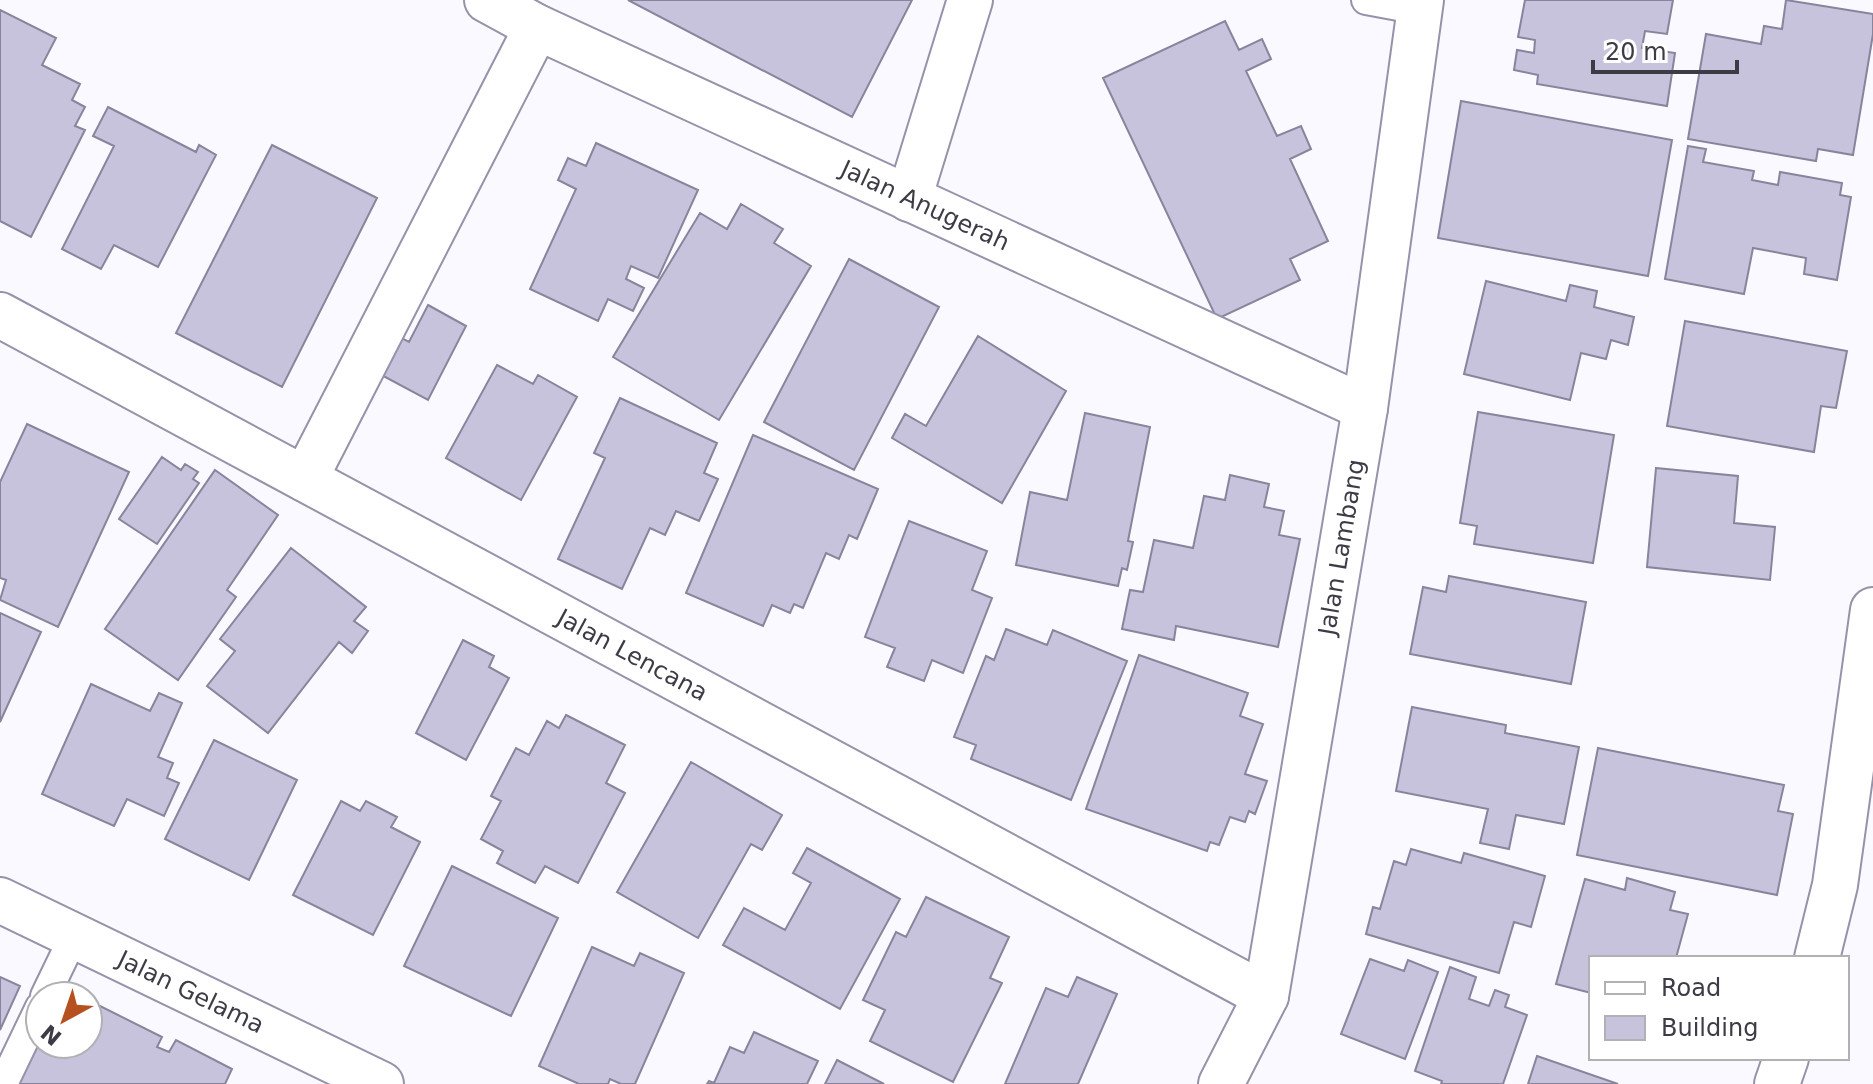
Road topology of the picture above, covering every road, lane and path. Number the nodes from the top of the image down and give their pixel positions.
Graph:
1 (487, 0) edge
2 (970, 0) edge
3 (1366, 0) edge
4 (1421, 5) edge
5 (537, 27) junction
6 (909, 199) junction
7 (0, 315) edge
8 (1365, 408) junction
9 (305, 479) junction
10 (1873, 610) edge
11 (0, 900) edge
12 (74, 936) junction
13 (1817, 956) edge
14 (53, 980) edge
15 (1266, 996) junction
16 (24, 1040) edge
17 (1785, 1060) edge
18 (3, 1084) edge
19 (381, 1084) edge
20 (1221, 1084) edge
21 (1777, 1084) edge

1 - 5 street, Jalan Anugerah
2 - 6 street
3 - 4 lane
4 - 8 street, Jalan Lambang
5 - 6 street, Jalan Anugerah
5 - 9 street
6 - 8 street, Jalan Anugerah
7 - 9 street, Jalan Lencana
8 - 15 street, Jalan Lambang
9 - 15 street, Jalan Lencana
10 - 13 street
11 - 12 street, Jalan Gelama
12 - 14 lane
12 - 19 street, Jalan Gelama
15 - 20 street, Jalan Lambang
16 - 18 lane
17 - 21 street

